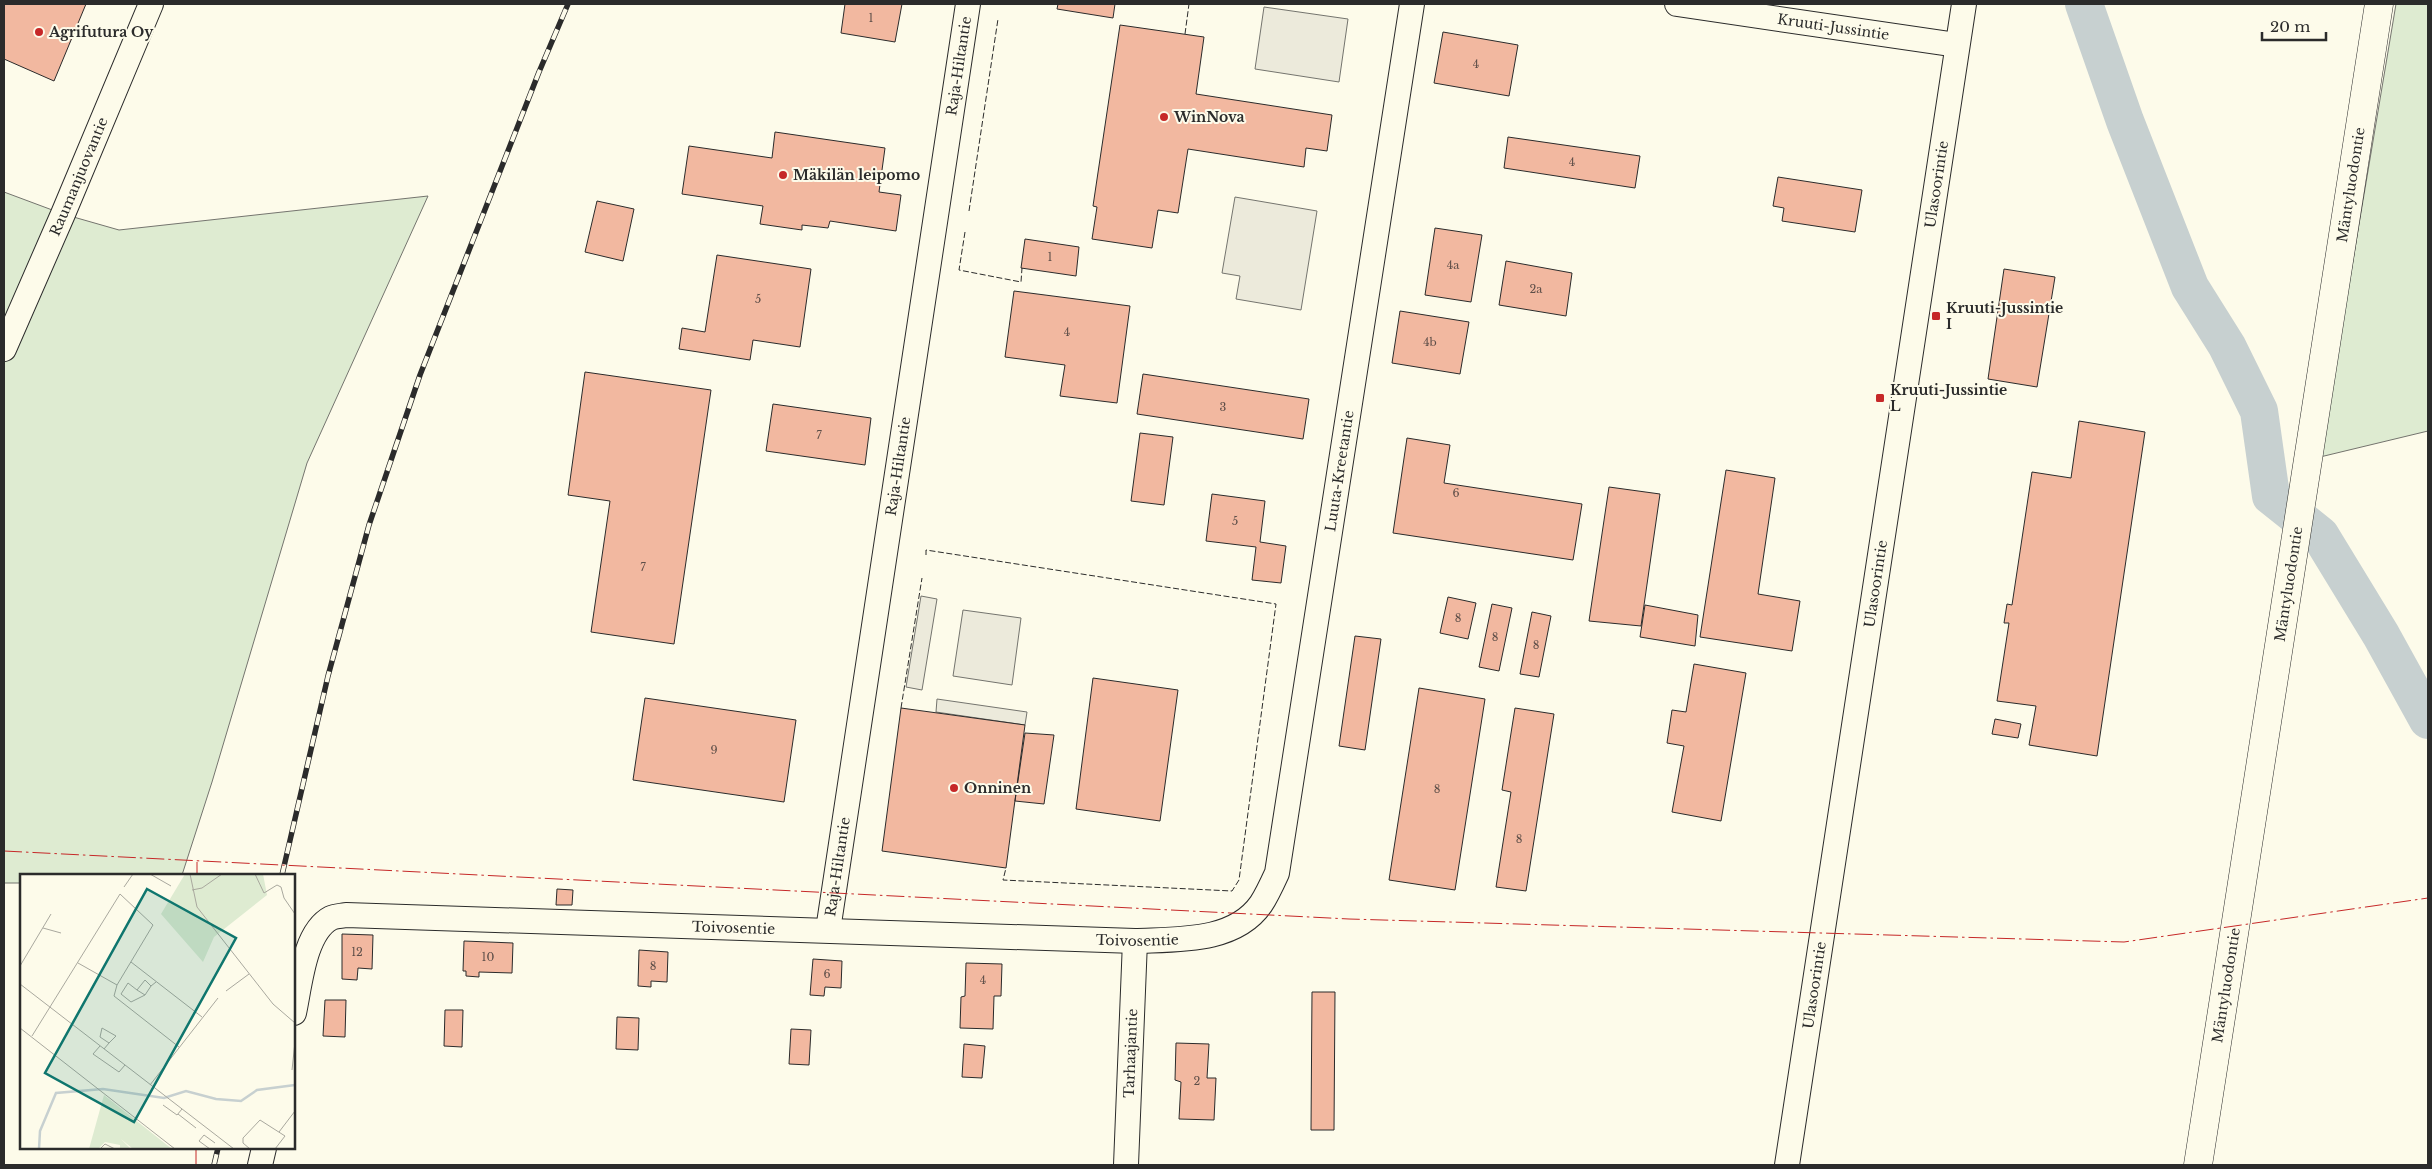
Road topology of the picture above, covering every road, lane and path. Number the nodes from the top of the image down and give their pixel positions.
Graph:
1 (151, 4) edge
2 (968, 4) edge
3 (1412, 4) edge
4 (1678, 4) edge
5 (1964, 4) edge
6 (2379, 4) edge
7 (1957, 45) junction
8 (4, 349) edge
9 (1239, 925) joint
10 (828, 930) junction
11 (1135, 941) junction
12 (295, 1008) edge
13 (264, 1149) edge
14 (260, 1165) edge
15 (1126, 1165) edge
16 (1787, 1165) edge
17 (2198, 1165) edge

1 - 8 street, Raumanjuovantie
2 - 10 street, Raja-Hiltantie
3 - 9 street, Luuta-Kreetantie
4 - 7 street, Kruuti-Jussintie
5 - 7 street, Ulasoorintie
6 - 17 highway, Mäntyluodontie
7 - 16 street, Ulasoorintie
9 - 11 street, Toivosentie
10 - 11 street, Toivosentie
10 - 12 street, Toivosentie
11 - 15 street, Tarhaajantie
13 - 14 street

